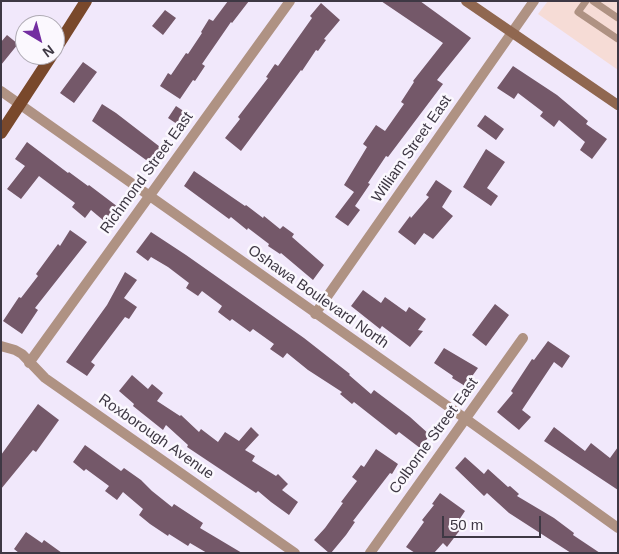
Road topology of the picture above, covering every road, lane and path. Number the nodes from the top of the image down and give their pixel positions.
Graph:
1 (86, 1) edge
2 (290, 1) edge
3 (466, 1) edge
4 (534, 1) edge
5 (586, 1) edge
6 (593, 1) edge
7 (618, 18) edge
8 (511, 33) junction
9 (65, 34) edge
10 (618, 39) edge
11 (46, 65) edge
12 (1, 91) edge
13 (20, 105) junction
14 (618, 105) edge
15 (1, 133) edge
16 (149, 196) junction
17 (315, 314) junction
18 (523, 338) dead end
19 (1, 346) edge
20 (29, 363) junction
21 (466, 419) junction
22 (618, 528) edge
23 (294, 553) edge
24 (370, 553) edge

1 - 9 main road
2 - 16 street, Richmond Street East
3 - 8 main road
4 - 8 street, William Street East
5 - 10 lane
6 - 7 lane
8 - 14 main road
8 - 17 street, William Street East
11 - 13 main road
12 - 13 street, Oshawa Boulevard North
13 - 15 main road
13 - 16 street, Oshawa Boulevard North
16 - 17 street, Oshawa Boulevard North
16 - 20 street, Richmond Street East
17 - 21 street, Oshawa Boulevard North
18 - 21 street, Colborne Street East
19 - 20 street, Roxborough Avenue
20 - 23 street, Roxborough Avenue
21 - 22 street, Oshawa Boulevard North
21 - 24 street, Colborne Street East

